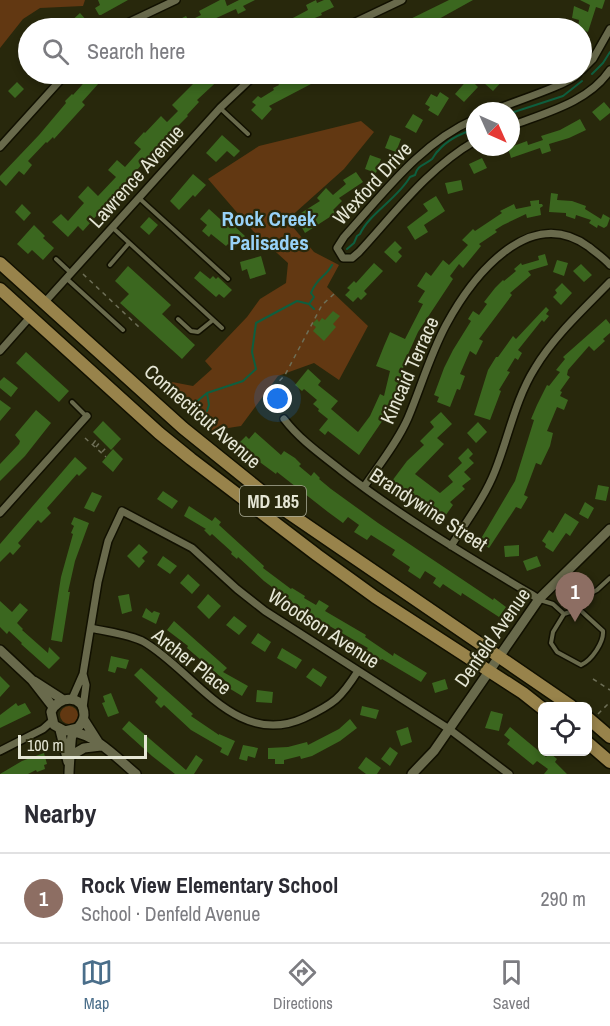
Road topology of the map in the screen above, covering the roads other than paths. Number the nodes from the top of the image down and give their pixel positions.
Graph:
1 (176, 0) edge
2 (402, 0) edge
3 (138, 18) edge
4 (364, 18) edge
5 (610, 29) edge
6 (592, 59) edge
7 (610, 70) edge
8 (57, 84) edge
9 (245, 84) edge
10 (560, 84) edge
11 (515, 102) edge
12 (220, 108) junction
13 (466, 123) edge
14 (520, 123) edge
15 (248, 134) dead end
16 (466, 146) edge
17 (0, 147) edge
18 (139, 198) junction
19 (112, 228) junction
20 (129, 243) junction
21 (56, 259) dead end
22 (0, 263) edge
23 (110, 265) dead end
24 (610, 265) edge
25 (69, 276) junction
26 (228, 279) dead end
27 (610, 282) edge
28 (0, 290) edge
29 (44, 303) junction
30 (31, 316) junction
31 (178, 319) dead end
32 (213, 320) junction
33 (222, 328) dead end
34 (123, 330) dead end
35 (0, 351) edge
36 (72, 402) dead end
37 (87, 416) joint
38 (284, 419) dead end
39 (183, 428) junction
40 (170, 442) junction
41 (364, 487) junction
42 (0, 513) edge
43 (610, 529) edge
44 (451, 546) junction
45 (610, 578) edge
46 (553, 585) junction
47 (584, 597) junction
48 (539, 599) junction
49 (579, 609) junction
50 (564, 614) junction
51 (91, 628) junction
52 (0, 650) edge
53 (499, 656) junction
54 (358, 670) junction
55 (489, 671) junction
56 (83, 674) junction
57 (32, 680) junction
58 (62, 699) junction
59 (72, 699) junction
60 (565, 702) edge
61 (538, 705) edge
62 (53, 707) junction
63 (83, 708) junction
64 (593, 716) edge
65 (52, 721) junction
66 (73, 728) junction
67 (448, 729) junction
68 (610, 737) edge
69 (99, 744) junction
70 (592, 746) edge
71 (0, 751) edge
72 (610, 762) edge
73 (70, 765) edge
74 (136, 774) edge
75 (412, 774) edge
76 (509, 774) edge

1 - 3 street
2 - 4 street
5 - 6 street
7 - 14 street
8 - 17 street
9 - 12 street, Lawrence Avenue
10 - 11 street
12 - 15 lane
12 - 18 street, Lawrence Avenue
13 - 16 street, Wexford Drive
18 - 19 street, Lawrence Avenue
18 - 26 lane
19 - 20 lane
19 - 25 street, Lawrence Avenue
20 - 23 lane
20 - 32 lane
21 - 25 lane
22 - 29 main road, Connecticut Avenue / MD 185
24 - 41 street, Kincaid Terrace
25 - 29 street, Lawrence Avenue
25 - 34 lane
27 - 44 street
28 - 30 main road, Connecticut Avenue / MD 185
29 - 39 main road, Connecticut Avenue / MD 185
30 - 35 street
30 - 40 main road, Connecticut Avenue / MD 185
31 - 32 lane
32 - 33 lane
36 - 37 lane
37 - 42 street
38 - 41 street, Brandywine Street
39 - 40 main road
39 - 53 main road, Connecticut Avenue / MD 185
40 - 55 main road, Connecticut Avenue / MD 185
41 - 44 street, Brandywine Street
43 - 46 street, Denfeld Avenue
44 - 48 street, Brandywine Street
45 - 47 lane
46 - 47 lane
46 - 48 street, Denfeld Avenue
47 - 49 lane
48 - 50 lane, Brandywine Street
48 - 53 street, Denfeld Avenue
49 - 50 lane
49 - 50 lane
51 - 54 street, Archer Place
51 - 54 street, Woodson Avenue
51 - 56 street
52 - 57 street
53 - 55 street, Denfeld Avenue
53 - 60 main road, Connecticut Avenue / MD 185
54 - 67 street, Woodson Avenue
55 - 61 main road, Connecticut Avenue / MD 185
55 - 67 street, Denfeld Avenue
56 - 59 street
56 - 63 street
57 - 58 street
57 - 62 street
58 - 59 street
58 - 62 street
59 - 63 street
62 - 65 street
63 - 66 street
64 - 68 main road
65 - 66 street
65 - 71 street
66 - 69 street
66 - 69 street
66 - 73 street
66 - 73 street
67 - 75 street, Denfeld Avenue
67 - 76 street, Woodson Avenue
69 - 73 street
69 - 74 street
70 - 72 main road

